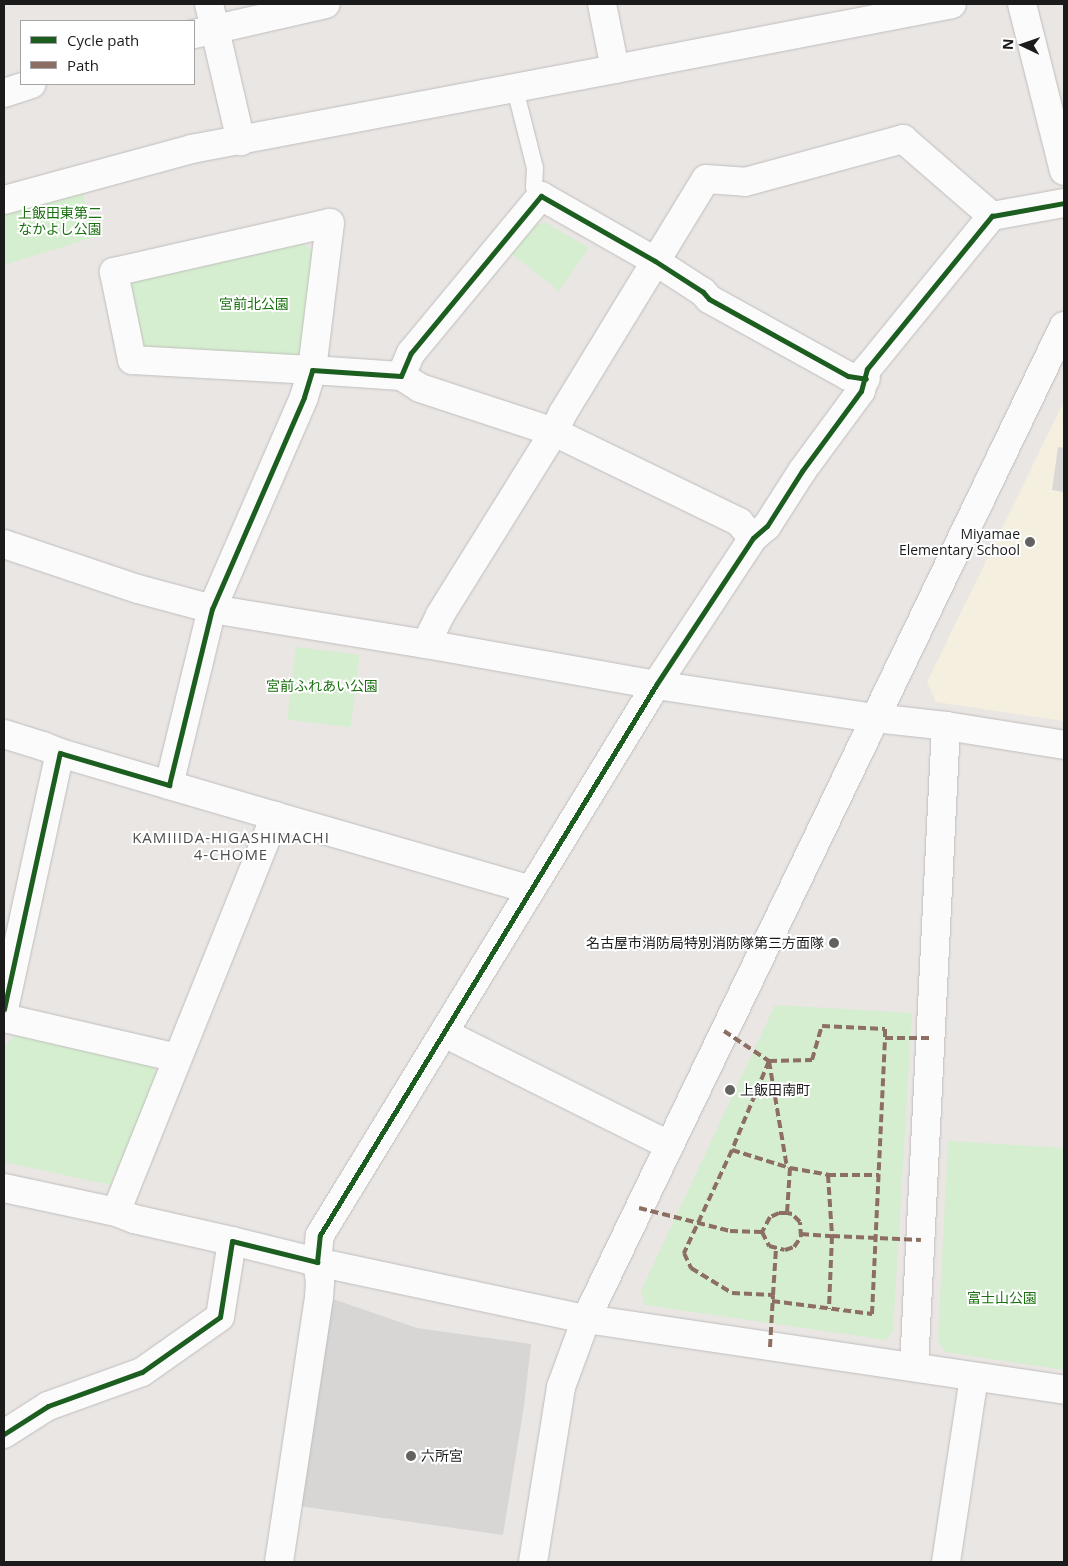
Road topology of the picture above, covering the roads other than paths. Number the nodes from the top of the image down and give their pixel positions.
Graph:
1 (326, 4) edge
2 (602, 4) edge
3 (952, 4) edge
4 (1022, 4) edge
5 (205, 22) edge
6 (615, 69) junction
7 (29, 85) edge
8 (515, 89) junction
9 (1054, 89) edge
10 (4, 93) edge
11 (240, 141) junction
12 (1064, 171) edge
13 (541, 196) junction
14 (4, 200) edge
15 (1064, 203) edge
16 (992, 216) junction
17 (655, 261) junction
18 (1064, 326) edge
19 (312, 370) junction
20 (401, 376) junction
21 (866, 379) junction
22 (554, 432) junction
23 (753, 538) junction
24 (4, 544) edge
25 (212, 609) junction
26 (426, 644) junction
27 (656, 685) junction
28 (875, 718) junction
29 (946, 726) junction
30 (4, 734) edge
31 (1064, 745) edge
32 (60, 753) junction
33 (170, 785) junction
34 (275, 816) junction
35 (531, 890) junction
36 (13, 927) edge
37 (4, 1009) edge
38 (4, 1018) edge
39 (444, 1033) junction
40 (177, 1058) junction
41 (669, 1145) junction
42 (4, 1188) edge
43 (116, 1212) junction
44 (232, 1241) junction
45 (317, 1262) junction
46 (586, 1318) junction
47 (914, 1367) junction
48 (974, 1377) junction
49 (1064, 1390) edge
50 (4, 1434) edge
51 (279, 1562) edge
52 (533, 1562) edge
53 (946, 1562) edge

1 - 5 street
2 - 6 street
3 - 6 street
4 - 9 street
5 - 11 street
6 - 8 street
7 - 10 street
8 - 11 street
8 - 13 lane
9 - 12 street
11 - 14 street
13 - 17 street
13 - 20 street
15 - 16 street
16 - 17 street
16 - 21 street
17 - 21 street
17 - 22 street
18 - 28 street
19 - 19 street
19 - 20 street
19 - 25 street
20 - 22 street
21 - 23 street
22 - 23 street
22 - 26 street
23 - 27 street
24 - 25 street
25 - 26 street
25 - 33 street
26 - 27 street
27 - 28 street
27 - 35 street
28 - 29 street
28 - 41 street
29 - 31 street
29 - 47 street
30 - 32 street
32 - 33 street
32 - 36 street
33 - 34 street
34 - 35 street
34 - 40 street
35 - 39 street
36 - 37 street
38 - 40 street
39 - 41 street
39 - 45 street
40 - 43 street
41 - 46 street
42 - 43 street
43 - 44 street
44 - 45 street
44 - 50 street
45 - 46 street
45 - 51 street
46 - 47 street
46 - 52 street
47 - 48 street
48 - 49 street
48 - 53 street

